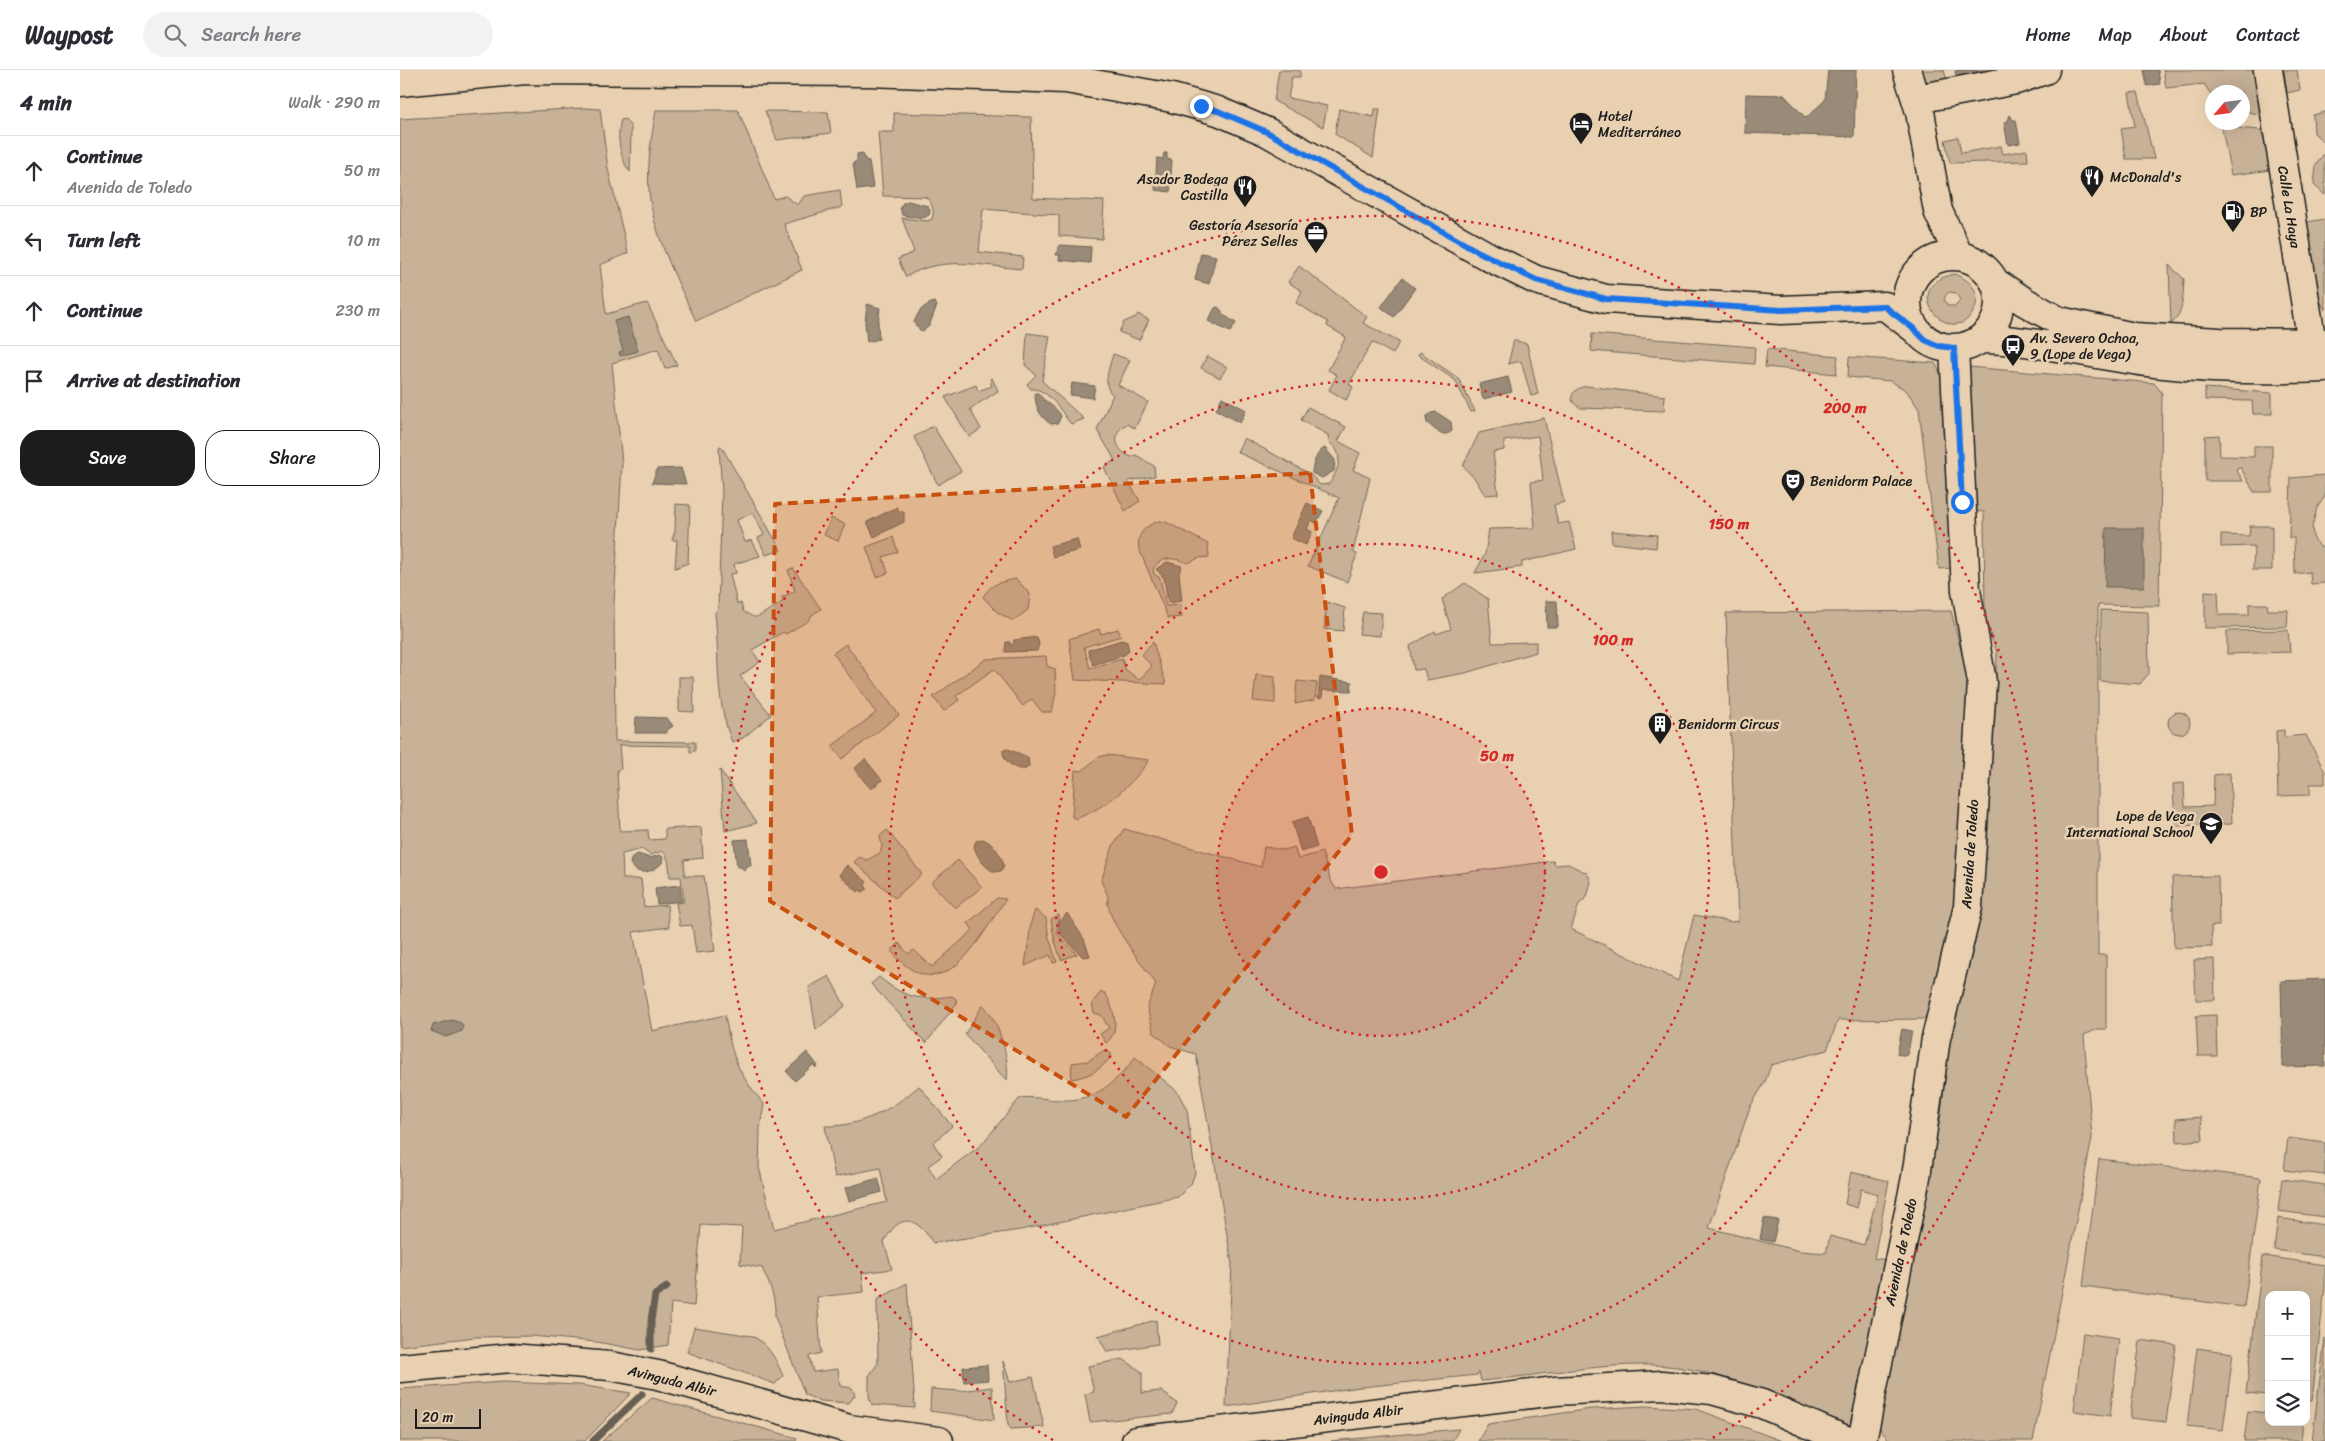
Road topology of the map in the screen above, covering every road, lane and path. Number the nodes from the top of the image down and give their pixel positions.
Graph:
1 (1908, 70) edge
2 (2045, 70) edge
3 (2268, 70) edge
4 (868, 71) edge
5 (407, 78) edge
6 (1917, 99) junction
7 (1938, 211) junction
8 (1959, 256) junction
9 (1918, 274) junction
10 (1996, 283) junction
11 (1884, 306) junction
12 (1914, 329) junction
13 (1982, 339) junction
14 (1954, 348) junction
15 (2320, 356) edge
16 (400, 1368) edge
17 (939, 1441) edge
18 (1136, 1441) edge
19 (1848, 1441) edge
20 (1862, 1441) edge

1 - 6 street
2 - 6 street
3 - 15 street, Calle La Haya
4 - 5 street
4 - 11 street
6 - 7 street
7 - 8 street
7 - 9 street
8 - 9 street
8 - 10 street
9 - 11 street
9 - 12 street
10 - 13 street
10 - 15 street
11 - 12 street
12 - 14 street
13 - 14 street
13 - 15 street
14 - 20 street, Avenida de Toledo
16 - 17 street, Avinguda Albir
18 - 19 street, Avinguda Albir

